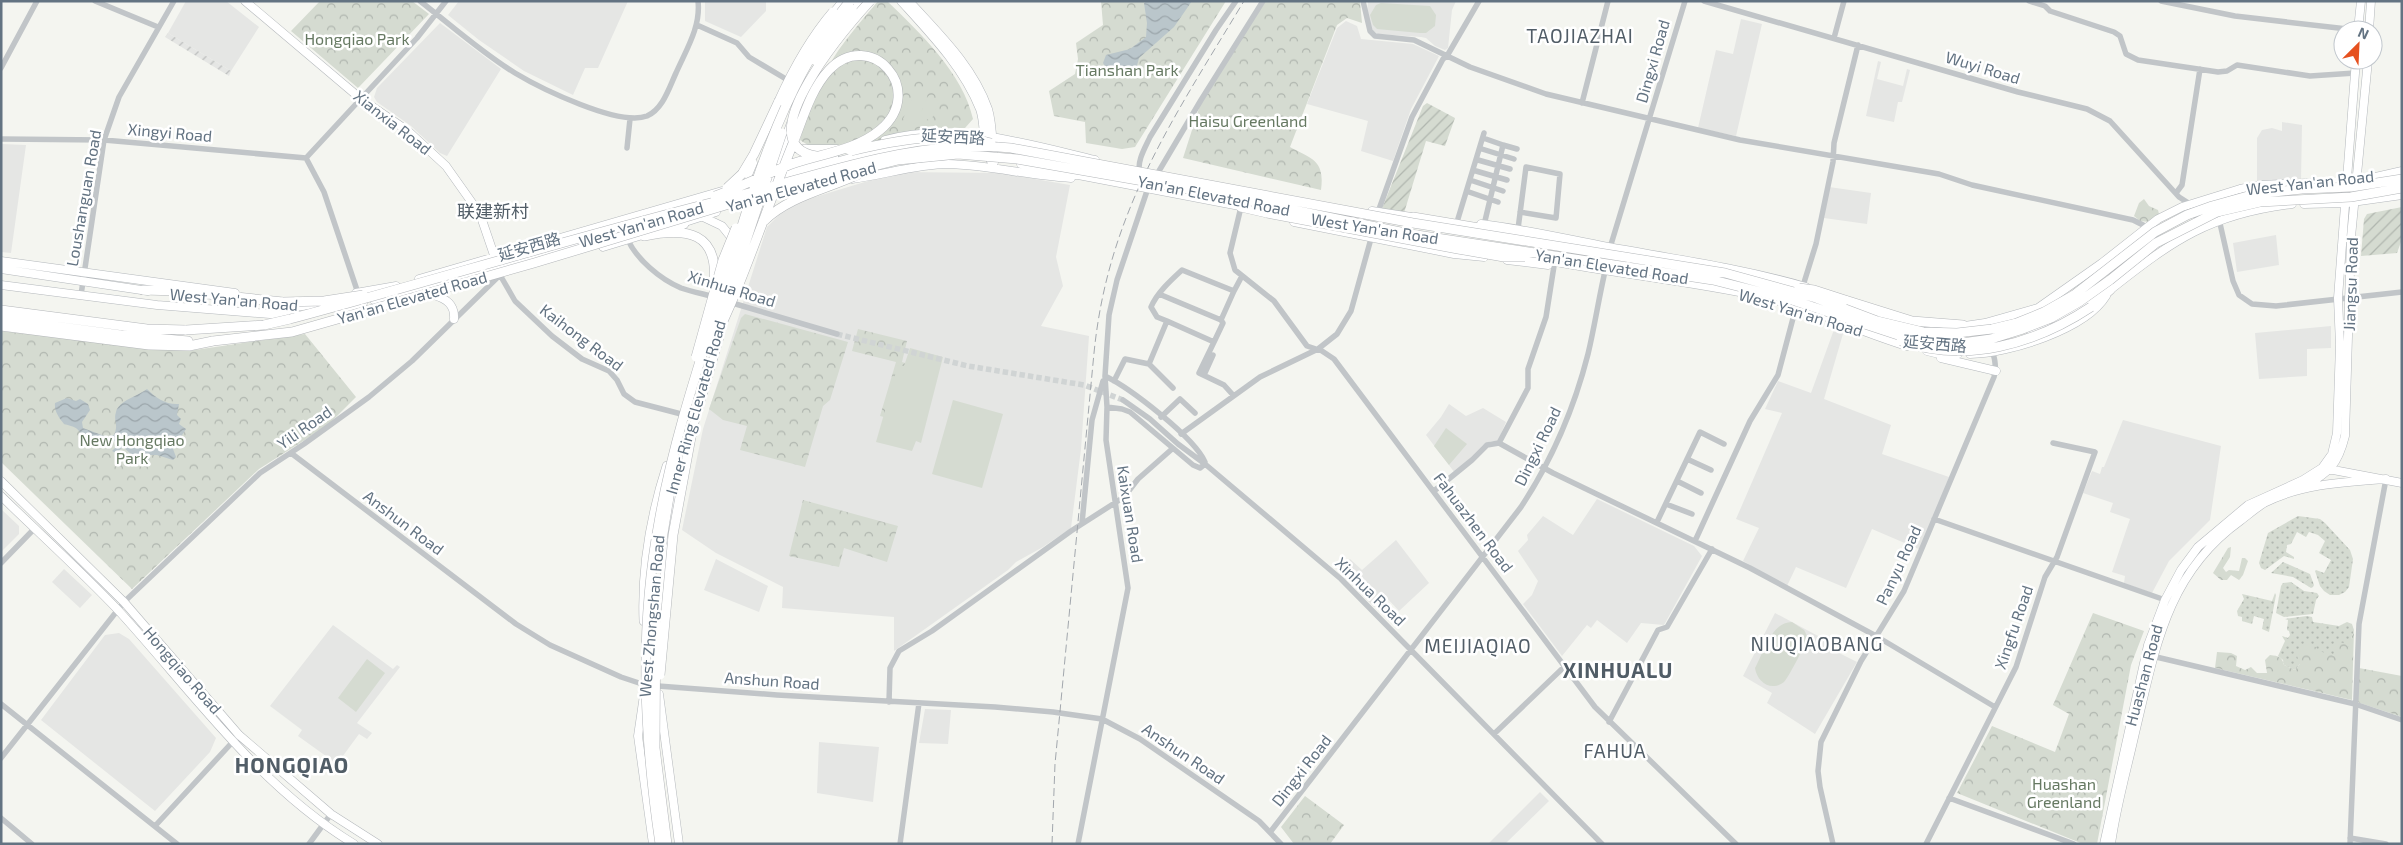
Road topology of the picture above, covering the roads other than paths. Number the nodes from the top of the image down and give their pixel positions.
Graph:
1 (37, 1) edge
2 (95, 1) edge
3 (174, 1) edge
4 (245, 1) edge
5 (420, 1) edge
6 (446, 1) edge
7 (698, 1) edge
8 (843, 1) edge
9 (850, 1) edge
10 (859, 1) edge
11 (868, 1) edge
12 (901, 1) edge
13 (910, 1) edge
14 (1236, 1) edge
15 (1263, 1) edge
16 (1363, 1) edge
17 (1479, 1) edge
18 (1608, 1) edge
19 (1685, 1) edge
20 (1704, 1) edge
21 (1844, 1) edge
22 (2029, 1) edge
23 (2161, 1) edge
24 (2361, 1) edge
25 (2371, 1) edge
26 (437, 14) junction
27 (2358, 20) edge
28 (2370, 20) edge
29 (697, 25) junction
30 (158, 27) junction
31 (2333, 27) edge
32 (1834, 38) junction
33 (1858, 45) junction
34 (1447, 56) junction
35 (1, 68) edge
36 (2200, 69) junction
37 (2355, 70) edge
38 (2367, 70) edge
39 (2355, 73) junction
40 (793, 82) junction
41 (361, 99) junction
42 (1582, 102) junction
43 (630, 119) junction
44 (792, 119) junction
45 (1650, 119) junction
46 (982, 136) junction
47 (992, 138) junction
48 (1, 139) edge
49 (104, 140) junction
50 (877, 142) junction
51 (1503, 145) junction
52 (896, 146) junction
53 (989, 146) junction
54 (861, 147) junction
55 (627, 148) dead end
56 (782, 148) junction
57 (1011, 148) junction
58 (1482, 149) dead end
59 (1517, 149) dead end
60 (1500, 155) junction
61 (1833, 157) junction
62 (306, 158) junction
63 (836, 158) junction
64 (1514, 159) dead end
65 (1478, 160) dead end
66 (992, 161) junction
67 (1110, 163) junction
68 (878, 164) junction
69 (1498, 165) junction
70 (1138, 168) junction
71 (1510, 169) dead end
72 (842, 171) junction
73 (896, 171) junction
74 (1476, 171) dead end
75 (2402, 171) edge
76 (1158, 174) junction
77 (818, 177) junction
78 (1495, 177) junction
79 (2402, 179) edge
80 (1506, 180) dead end
81 (1473, 181) dead end
82 (2358, 181) junction
83 (829, 182) junction
84 (2347, 182) junction
85 (769, 183) junction
86 (1218, 186) junction
87 (755, 188) junction
88 (1492, 188) junction
89 (2402, 188) edge
90 (1146, 189) junction
91 (1503, 191) dead end
92 (738, 192) junction
93 (1469, 192) dead end
94 (2176, 193) junction
95 (766, 195) junction
96 (2402, 195) edge
97 (708, 198) junction
98 (1489, 199) junction
99 (750, 200) junction
100 (1215, 202) junction
101 (1498, 202) dead end
102 (2356, 202) junction
103 (2345, 203) junction
104 (2190, 206) junction
105 (1241, 207) junction
106 (684, 208) junction
107 (1378, 212) junction
108 (1520, 212) junction
109 (703, 217) junction
110 (1413, 217) junction
111 (2219, 219) junction
112 (1457, 222) junction
113 (623, 225) junction
114 (760, 225) junction
115 (2147, 226) junction
116 (1374, 227) junction
117 (1486, 227) junction
118 (1518, 229) junction
119 (644, 236) junction
120 (1371, 238) junction
121 (627, 240) junction
122 (736, 243) junction
123 (1609, 250) junction
124 (1550, 256) junction
125 (1690, 260) junction
126 (1, 261) edge
127 (496, 262) junction
128 (1648, 262) junction
129 (534, 263) junction
130 (1570, 265) junction
131 (1554, 266) junction
132 (1, 269) edge
133 (1605, 271) junction
134 (1710, 272) junction
135 (500, 275) junction
136 (1242, 276) junction
137 (84, 277) junction
138 (1, 285) edge
139 (1771, 285) junction
140 (400, 289) junction
141 (1802, 289) junction
142 (143, 290) junction
143 (2110, 290) junction
144 (713, 291) junction
145 (1234, 291) junction
146 (2402, 292) edge
147 (434, 294) junction
148 (1159, 294) junction
149 (81, 295) junction
150 (2338, 298) junction
151 (2349, 298) junction
152 (720, 299) junction
153 (361, 301) junction
154 (730, 302) junction
155 (1796, 308) junction
156 (1, 310) edge
157 (1, 319) edge
158 (454, 319) junction
159 (1221, 320) junction
160 (1166, 321) junction
161 (1985, 323) junction
162 (1963, 325) junction
163 (1, 326) edge
164 (1880, 333) junction
165 (837, 334) tunnel mouth
166 (213, 341) junction
167 (1214, 342) junction
168 (1993, 348) junction
169 (1318, 349) junction
170 (1916, 349) junction
171 (708, 352) junction
172 (1213, 355) dead end
173 (1148, 364) junction
174 (1996, 371) junction
175 (1104, 376) junction
176 (1204, 376) junction
177 (1114, 381) junction
178 (1173, 388) dead end
179 (1233, 395) junction
180 (1123, 400) tunnel mouth
181 (1107, 407) junction
182 (1195, 413) dead end
183 (685, 416) junction
184 (1162, 417) junction
185 (693, 426) junction
186 (1181, 434) junction
187 (1499, 443) junction
188 (2053, 443) dead end
189 (1724, 444) dead end
190 (1172, 449) junction
191 (291, 454) junction
192 (1687, 459) junction
193 (1206, 464) junction
194 (1545, 468) junction
195 (2322, 468) junction
196 (2331, 469) junction
197 (1711, 470) dead end
198 (2386, 478) junction
199 (1677, 481) junction
200 (1, 482) edge
201 (666, 482) junction
202 (2402, 483) edge
203 (2302, 489) junction
204 (1434, 491) junction
205 (1701, 493) dead end
206 (1, 496) edge
207 (1116, 503) junction
208 (1666, 504) junction
209 (1692, 514) dead end
210 (1934, 519) junction
211 (1657, 522) junction
212 (1082, 523) junction
213 (34, 529) junction
214 (1695, 541) junction
215 (1712, 549) junction
216 (1483, 556) junction
217 (2054, 562) junction
218 (1, 563) edge
219 (2169, 601) junction
220 (124, 602) junction
221 (117, 610) junction
222 (1876, 636) junction
223 (1412, 649) junction
224 (2149, 656) junction
225 (646, 658) junction
226 (1564, 667) junction
227 (645, 685) junction
228 (658, 685) junction
229 (889, 702) junction
230 (919, 703) junction
231 (1, 704) edge
232 (2355, 704) junction
233 (1995, 706) junction
234 (1102, 719) junction
235 (2402, 720) edge
236 (1609, 722) junction
237 (28, 725) junction
238 (1495, 733) junction
239 (239, 735) junction
240 (232, 742) junction
241 (655, 748) junction
242 (1, 758) edge
243 (1949, 798) junction
244 (332, 814) junction
245 (1, 818) edge
246 (323, 825) junction
247 (155, 826) junction
248 (1271, 831) junction
249 (2350, 841) edge
250 (32, 844) edge
251 (177, 844) edge
252 (309, 844) edge
253 (354, 844) edge
254 (378, 844) edge
255 (653, 844) edge
256 (660, 844) edge
257 (667, 844) edge
258 (679, 844) edge
259 (900, 844) edge
260 (1078, 844) edge
261 (1281, 844) edge
262 (1602, 844) edge
263 (1736, 844) edge
264 (1833, 844) edge
265 (1926, 844) edge
266 (2074, 844) edge
267 (2104, 844) edge
268 (2111, 844) edge
269 (2386, 844) edge

1 - 35 street
2 - 30 street
3 - 30 street, Loushanguan Road
4 - 41 main road, Xianxia Road
5 - 26 street
6 - 26 street
7 - 29 street
8 - 40 main road, West Zhongshan Road
8 - 97 highway, bridge
9 - 201 highway, Inner Ring Elevated Road, bridge
10 - 171 highway, Inner Ring Elevated Road, bridge
11 - 44 highway, bridge
11 - 56 main road, West Zhongshan Road
12 - 46 main road
13 - 47 main road
14 - 70 street
15 - 76 street, Kaixuan Road
16 - 34 street
17 - 34 street
18 - 42 street
19 - 45 street, Dingxi Road
20 - 32 street, Wuyi Road
21 - 32 street
22 - 36 street
23 - 31 street
24 - 27 main road
25 - 28 main road
26 - 41 street
26 - 43 street
29 - 40 street
29 - 43 street
30 - 49 street, Loushanguan Road
32 - 33 street, Wuyi Road
33 - 61 street
33 - 94 street, Wuyi Road
34 - 42 street
34 - 107 street
36 - 39 street
36 - 94 street
37 - 39 main road, Jiangsu Road
38 - 82 main road, Jiangsu Road
39 - 84 main road, Jiangsu Road
40 - 87 main road, West Zhongshan Road
40 - 92 main road
41 - 62 street
41 - 127 main road, Xianxia Road
42 - 45 street
43 - 55 street
44 - 63 highway, bridge
44 - 119 highway, bridge
45 - 61 street
45 - 123 street, Dingxi Road
46 - 47 main road, 延安西路
46 - 50 main road, 延安西路
46 - 53 main road
47 - 53 main road
47 - 67 main road, 延安西路
48 - 49 street, Xingyi Road
49 - 62 street, Xingyi Road
49 - 137 street, Loushanguan Road
50 - 52 main road, West Yan'an Road
50 - 54 main road, 延安西路
51 - 59 street
51 - 60 street
51 - 112 street
52 - 53 main road, West Yan'an Road
52 - 63 main road, West Yan'an Road
53 - 66 main road
53 - 67 main road, West Yan'an Road
54 - 56 main road
54 - 85 main road, 延安西路
56 - 85 main road, West Zhongshan Road
57 - 63 highway, bridge
57 - 106 highway, Yan'an Elevated Road, bridge
57 - 128 highway, Yan'an Elevated Road, bridge
58 - 60 street
60 - 64 street
60 - 69 street
61 - 115 street
61 - 141 street
62 - 153 street
63 - 72 main road
63 - 85 main road, West Yan'an Road
63 - 144 highway, bridge
65 - 69 street
66 - 68 main road, West Yan'an Road
66 - 73 main road, West Yan'an Road
66 - 90 main road, West Yan'an Road
67 - 70 main road, West Yan'an Road
68 - 72 main road, West Yan'an Road
68 - 73 main road
68 - 114 highway, bridge
68 - 124 highway, Yan'an Elevated Road, bridge
68 - 129 highway, Yan'an Elevated Road, bridge
69 - 71 street
69 - 78 street
70 - 76 main road, West Yan'an Road
70 - 90 street
72 - 77 main road, West Yan'an Road
72 - 83 main road
73 - 83 main road, West Yan'an Road
74 - 78 street
75 - 82 main road, West Yan'an Road
76 - 86 main road, West Yan'an Road
76 - 90 street, Kaixuan Road
77 - 85 main road, West Yan'an Road
77 - 95 main road, West Yan'an Road
78 - 80 street
78 - 88 street
79 - 139 highway, Yan'an Elevated Road, bridge
81 - 88 street
82 - 84 main road, West Yan'an Road
82 - 102 main road, Jiangsu Road
83 - 154 main road
84 - 103 main road, Jiangsu Road
84 - 104 main road, West Yan'an Road
85 - 87 main road, West Yan'an Road
85 - 95 main road, West Zhongshan Road
86 - 100 main road
86 - 107 main road, West Yan'an Road
87 - 92 main road, West Yan'an Road
87 - 99 main road, West Zhongshan Road
88 - 91 street
88 - 98 street
89 - 164 highway, Yan'an Elevated Road, bridge
90 - 100 main road, West Yan'an Road
90 - 175 street, Kaixuan Road
92 - 113 main road, West Yan'an Road
93 - 98 street
94 - 104 street, Wuyi Road
95 - 99 main road, West Yan'an Road
95 - 154 main road, West Zhongshan Road
96 - 102 main road, West Yan'an Road
97 - 106 highway, bridge
97 - 114 highway, bridge
98 - 101 street
98 - 117 street
99 - 109 main road, West Yan'an Road
99 - 122 main road, West Zhongshan Road
100 - 105 main road, West Yan'an Road
102 - 103 main road, West Yan'an Road
102 - 151 main road, Jiangsu Road
103 - 111 main road, West Yan'an Road
103 - 150 main road, Jiangsu Road
104 - 111 street, Wuyi Road
104 - 115 main road, West Yan'an Road
105 - 116 main road, West Yan'an Road
105 - 120 main road
105 - 124 highway, bridge
105 - 136 street, Fahuazhen Road
106 - 140 highway, Yan'an Elevated Road, bridge
107 - 110 main road, West Yan'an Road
108 - 108 street
108 - 118 street
109 - 121 main road, West Yan'an Road
109 - 122 main road
110 - 112 main road
110 - 117 highway
110 - 123 main road, West Yan'an Road
111 - 143 main road, West Yan'an Road
111 - 150 street
112 - 117 main road
113 - 121 street, Xinhua Road
113 - 127 main road, 延安西路
114 - 171 highway, bridge
115 - 161 main road, West Yan'an Road
116 - 120 street
116 - 130 main road, West Yan'an Road
117 - 118 main road
117 - 128 highway, bridge
118 - 123 main road
119 - 129 highway, bridge
119 - 144 highway
120 - 131 main road
120 - 169 street
121 - 135 main road, West Yan'an Road
121 - 152 street, Xinhua Road
122 - 152 main road, West Zhongshan Road
123 - 125 main road
123 - 133 street, Dingxi Road
123 - 134 main road, West Yan'an Road
124 - 164 highway, Yan'an Elevated Road, bridge
125 - 134 main road
125 - 141 main road
126 - 137 main road, West Yan'an Road
127 - 135 main road, Xianxia Road
127 - 153 main road, 延安西路
128 - 139 highway, Yan'an Elevated Road, bridge
129 - 166 highway, Yan'an Elevated Road, bridge
130 - 131 main road
130 - 133 main road, West Yan'an Road
131 - 187 street
132 - 137 main road, West Yan'an Road
133 - 155 main road, West Yan'an Road
133 - 194 street, Dingxi Road
134 - 141 main road, West Yan'an Road
135 - 147 main road, West Yan'an Road
135 - 158 street, Yili Road
135 - 183 street, Kaihong Road
136 - 145 street
136 - 169 street, Fahuazhen Road
137 - 142 main road, West Yan'an Road
137 - 149 street, Loushanguan Road
137 - 153 main road, 延安西路
138 - 149 main road, West Yan'an Road
139 - 162 highway, bridge
140 - 142 highway, bridge
140 - 156 highway, Yan'an Elevated Road, bridge
141 - 162 main road, West Yan'an Road
142 - 153 main road, West Yan'an Road
143 - 164 highway, bridge
143 - 168 main road, West Yan'an Road
144 - 201 highway, bridge
145 - 148 street
145 - 159 street
146 - 151 street
147 - 153 main road, West Yan'an Road
147 - 158 main road
148 - 159 street
148 - 160 street
149 - 153 main road, West Yan'an Road
150 - 151 street
150 - 195 main road, Jiangsu Road
151 - 196 main road, Jiangsu Road
152 - 154 street, Xinhua Road
152 - 183 main road, West Zhongshan Road
154 - 165 street, Xinhua Road
154 - 185 main road, West Zhongshan Road
155 - 164 main road, West Yan'an Road
155 - 214 street
157 - 166 highway, Yan'an Elevated Road
158 - 191 street, Yili Road
159 - 167 street
160 - 167 street
160 - 173 street
161 - 162 main road, West Yan'an Road
161 - 168 street, Panyu Road
163 - 166 highway
164 - 168 main road, 延安西路
164 - 170 main road, West Yan'an Road
167 - 176 street
168 - 170 main road, West Yan'an Road
168 - 174 street, Panyu Road
169 - 179 street
169 - 204 street, Fahuazhen Road
170 - 174 main road
171 - 241 highway, Inner Ring Elevated Road, bridge
172 - 176 street
173 - 177 street
173 - 178 street
174 - 210 street, Panyu Road
175 - 177 street
175 - 181 street, Kaixuan Road
175 - 212 street
176 - 179 street
177 - 184 street
179 - 186 street
180 - 193 street, Xinhua Road
181 - 190 street
181 - 207 street, Kaixuan Road
182 - 184 street
183 - 225 highway, bridge
183 - 227 main road, West Zhongshan Road
184 - 186 street
185 - 228 main road, West Zhongshan Road
185 - 241 highway, bridge
186 - 193 street
187 - 194 street
187 - 204 street
188 - 217 street, Xingfu Road
189 - 192 street
190 - 193 street
190 - 207 street
191 - 220 street, Yili Road
191 - 227 street, Anshun Road
192 - 197 street
192 - 199 street
193 - 223 street, Xinhua Road
194 - 211 street
194 - 216 street, Dingxi Road
195 - 196 main road, Huashan Road
195 - 219 main road, Huashan Road
196 - 198 main road, Huashan Road
196 - 203 main road, Jiangsu Road
198 - 202 main road, Huashan Road
198 - 203 main road, Huashan Road
198 - 232 street
199 - 205 street
199 - 208 street
200 - 220 main road, Hongqiao Road
201 - 225 highway, Inner Ring Elevated Road, bridge
203 - 219 main road, Huashan Road
204 - 216 street, Fahuazhen Road
206 - 213 main road, Hongqiao Road
207 - 212 street
207 - 234 street, Kaixuan Road
208 - 209 street
208 - 211 street
210 - 217 street
210 - 222 street, Panyu Road
211 - 214 street
212 - 229 street
213 - 218 street
213 - 221 main road, Hongqiao Road
214 - 215 street
215 - 222 street
215 - 236 street
216 - 223 street, Dingxi Road
216 - 226 street, Fahuazhen Road
217 - 219 street
217 - 233 street, Xingfu Road
219 - 224 main road, Huashan Road
220 - 221 street, Yili Road
220 - 239 main road, Hongqiao Road
221 - 237 street, Yili Road
221 - 240 main road, Hongqiao Road
222 - 233 street
222 - 264 street, Panyu Road
223 - 238 street, Xinhua Road
223 - 248 street, Dingxi Road
224 - 232 street
224 - 267 main road, Huashan Road
224 - 268 main road, Huashan Road
225 - 256 highway, Inner Ring Elevated Road, bridge
226 - 236 street, Fahuazhen Road
226 - 238 street
227 - 228 street, Anshun Road
227 - 255 main road, West Zhongshan Road
228 - 229 street, Anshun Road
228 - 258 main road, West Zhongshan Road
229 - 230 street, Anshun Road
230 - 234 street, Anshun Road
230 - 259 street
231 - 237 street
232 - 235 street
232 - 249 street
233 - 243 street, Xingfu Road
234 - 248 street, Anshun Road
234 - 260 street, Kaixuan Road
236 - 263 street, Fahuazhen Road
237 - 242 street, Yili Road
237 - 247 street
238 - 262 street, Xinhua Road
239 - 240 street
239 - 244 main road, Hongqiao Road
240 - 246 main road, Hongqiao Road
240 - 247 street
241 - 257 highway, Inner Ring Elevated Road, bridge
243 - 265 street, Xingfu Road
243 - 266 street
244 - 246 street
244 - 254 main road, Hongqiao Road
245 - 250 street
246 - 252 street
246 - 253 main road, Hongqiao Road
247 - 251 street
248 - 261 street, Anshun Road
249 - 269 street

